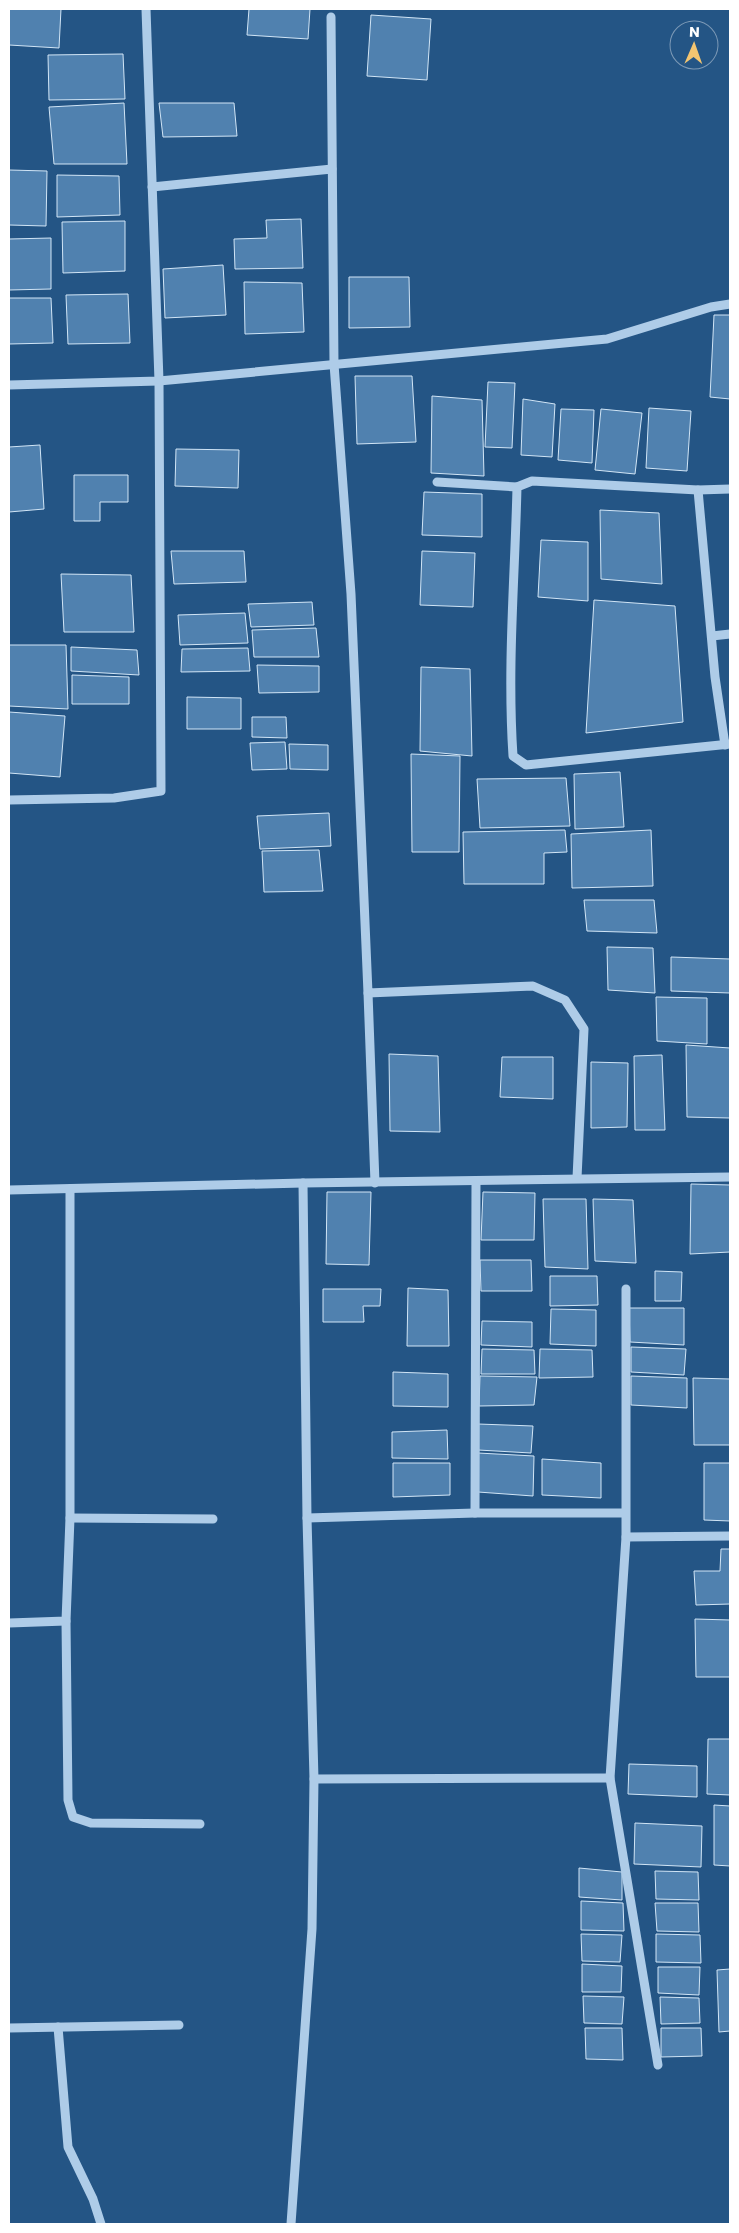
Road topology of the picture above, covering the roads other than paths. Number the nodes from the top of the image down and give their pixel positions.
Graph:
1 (146, 9) edge
2 (331, 17) dead end
3 (332, 168) junction
4 (152, 187) junction
5 (730, 304) edge
6 (334, 364) junction
7 (159, 380) junction
8 (9, 385) edge
9 (438, 482) dead end
10 (517, 487) junction
11 (730, 489) edge
12 (698, 490) junction
13 (730, 634) edge
14 (712, 636) junction
15 (728, 744) edge
16 (9, 800) edge
17 (368, 993) junction
18 (730, 1177) edge
19 (577, 1178) junction
20 (476, 1181) junction
21 (303, 1183) junction
22 (375, 1184) junction
23 (70, 1189) junction
24 (9, 1190) edge
25 (626, 1288) dead end
26 (475, 1513) junction
27 (625, 1513) junction
28 (70, 1518) junction
29 (307, 1518) junction
30 (213, 1519) dead end
31 (730, 1536) edge
32 (626, 1537) junction
33 (66, 1622) junction
34 (9, 1623) edge
35 (610, 1778) junction
36 (314, 1779) junction
37 (200, 1824) dead end
38 (179, 2025) dead end
39 (58, 2027) junction
40 (9, 2028) edge
41 (658, 2065) dead end
42 (101, 2224) edge
43 (291, 2224) edge

1 - 4 street
2 - 3 street
3 - 4 street
3 - 6 street
4 - 7 street
5 - 6 street
6 - 7 street
6 - 17 street
7 - 8 street
7 - 16 street
9 - 10 street
10 - 12 street
10 - 15 street
11 - 12 street
12 - 14 street
13 - 14 street
14 - 15 street
17 - 19 street
17 - 22 street
18 - 19 street
19 - 20 street
20 - 22 street
20 - 26 street
21 - 22 street
21 - 23 street
21 - 29 street
23 - 24 street
23 - 28 street
25 - 27 street
26 - 27 street
26 - 29 street
27 - 32 street
28 - 30 street
28 - 33 street
29 - 36 street
31 - 32 street
32 - 35 street
33 - 34 street
33 - 37 street
35 - 36 street
35 - 41 street
36 - 43 street
38 - 39 street
39 - 40 street
39 - 42 street

